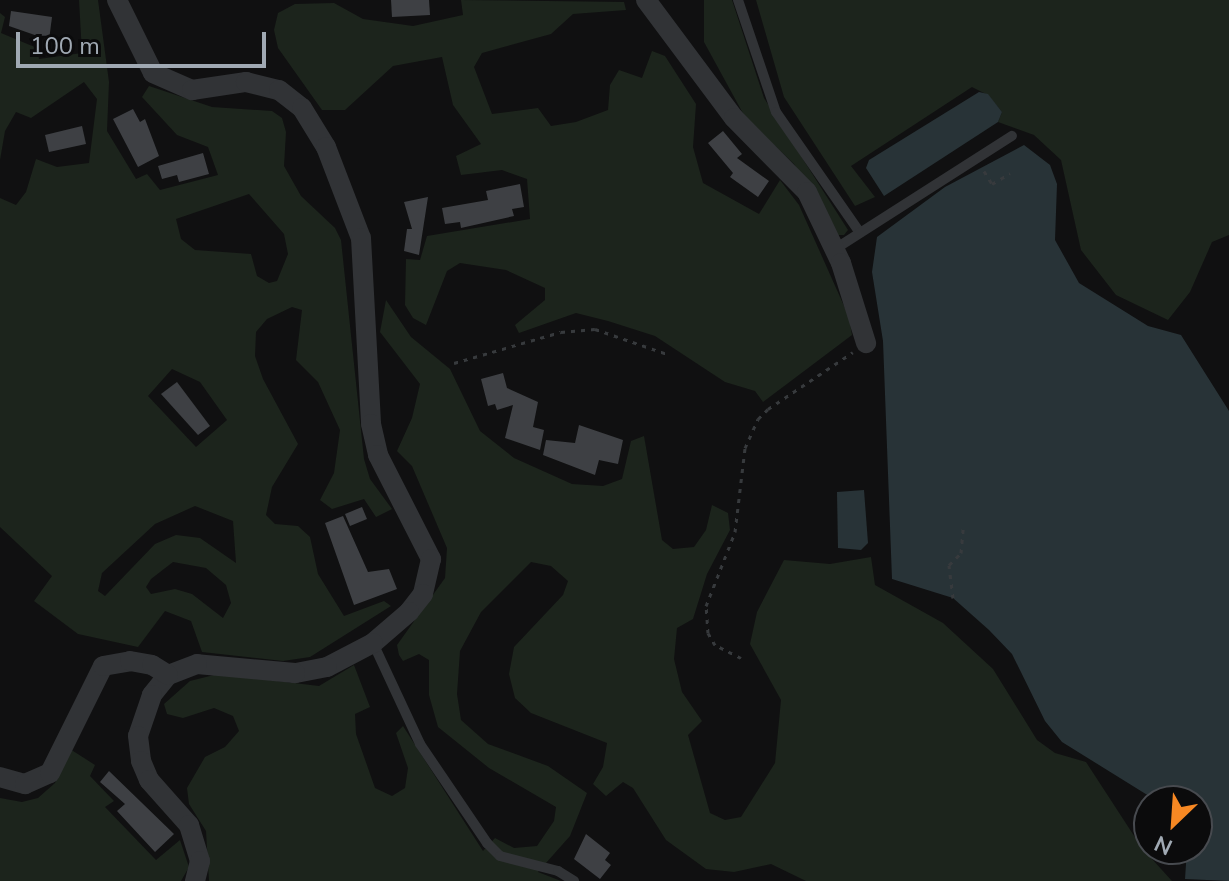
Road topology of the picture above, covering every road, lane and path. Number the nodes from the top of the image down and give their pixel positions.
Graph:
1 (117, 0) edge
2 (646, 0) edge
3 (738, 0) edge
4 (1012, 136) dead end
5 (981, 166) dead end
6 (1010, 173) dead end
7 (860, 233) junction
8 (835, 249) junction
9 (866, 343) joint
10 (667, 354) dead end
11 (454, 363) dead end
12 (963, 528) dead end
13 (953, 598) dead end
14 (373, 643) junction
15 (741, 658) dead end
16 (168, 675) junction
17 (0, 777) edge
18 (195, 881) edge
19 (574, 881) edge

1 - 14 street
2 - 8 street
3 - 7 lane
4 - 7 lane
5 - 6 path
7 - 8 lane
8 - 9 street
9 - 15 path
10 - 11 path
12 - 13 path
14 - 16 street
14 - 19 lane
16 - 17 street
16 - 18 street

